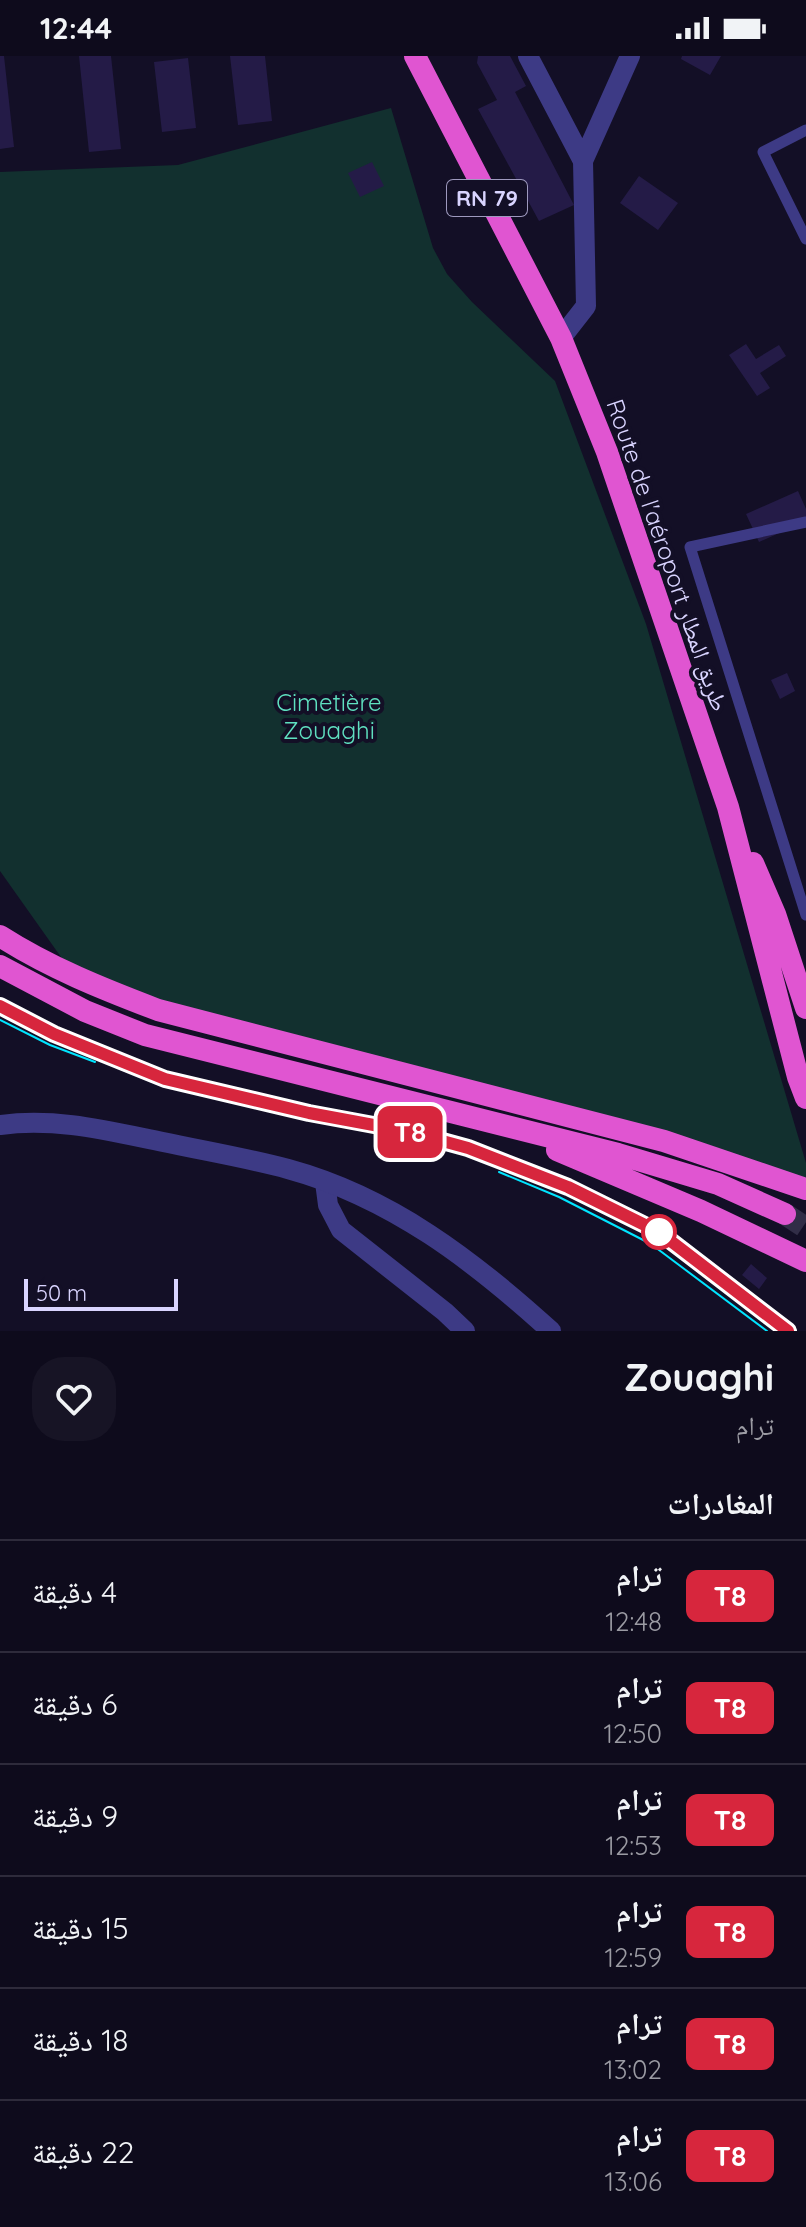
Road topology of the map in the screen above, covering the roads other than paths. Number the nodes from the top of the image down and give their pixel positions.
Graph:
1 (415, 56) edge
2 (528, 56) edge
3 (630, 56) edge
4 (806, 130) edge
5 (583, 161) junction
6 (806, 239) edge
7 (561, 338) junction
8 (806, 522) edge
9 (728, 807) junction
10 (806, 915) edge
11 (0, 936) edge
12 (0, 966) edge
13 (806, 1008) edge
14 (806, 1098) edge
15 (486, 1120) junction
16 (0, 1125) edge
17 (325, 1182) junction
18 (806, 1189) edge
19 (785, 1214) tunnel mouth
20 (806, 1261) edge
21 (465, 1331) edge
22 (551, 1331) edge

1 - 7 highway, Route de l'aéroport طريق المطار / RN 79
2 - 5 street
3 - 5 street
4 - 6 lane
5 - 7 street
7 - 9 highway, Route de l'aéroport طريق المطار / RN 79
8 - 10 lane
9 - 13 highway, RN 79
9 - 14 highway, Route de l'aéroport طريق المطار / RN 79
11 - 18 highway
12 - 15 highway
15 - 19 highway
15 - 20 highway
16 - 17 street
17 - 21 street
17 - 22 street

